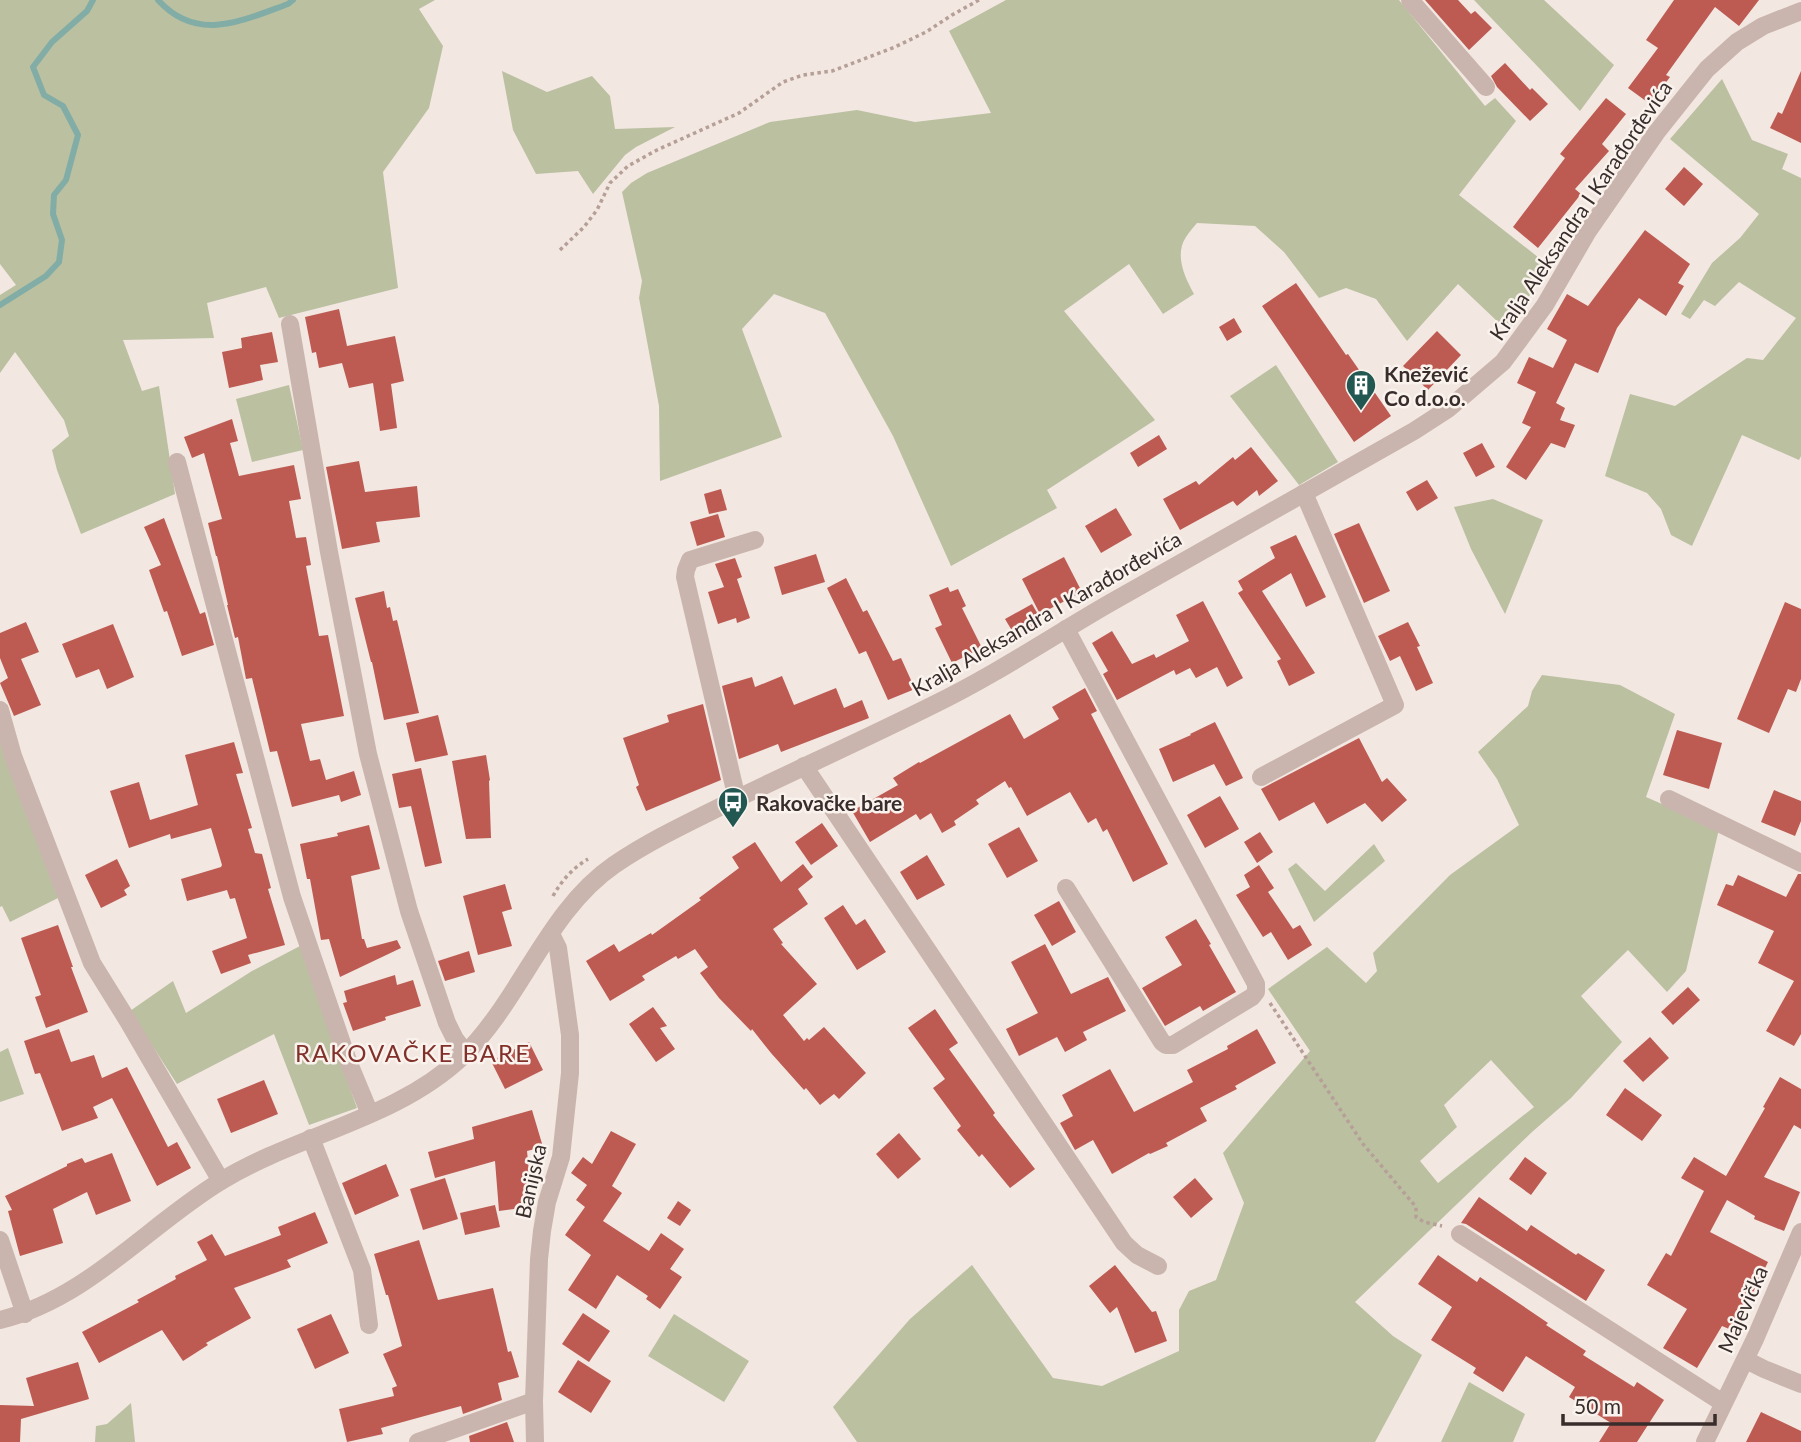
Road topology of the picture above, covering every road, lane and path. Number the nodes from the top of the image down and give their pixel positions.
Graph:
1 (979, 0) edge
2 (1410, 0) edge
3 (1798, 8) edge
4 (1486, 87) dead end
5 (560, 250) dead end
6 (290, 324) dead end
7 (177, 462) dead end
8 (1304, 492) junction
9 (755, 540) dead end
10 (1066, 629) junction
11 (0, 710) edge
12 (804, 766) junction
13 (1261, 777) dead end
14 (737, 799) junction
15 (1669, 799) dead end
16 (1801, 863) edge
17 (1066, 888) dead end
18 (551, 934) junction
19 (1256, 992) junction
20 (466, 1053) junction
21 (370, 1114) junction
22 (311, 1138) junction
23 (221, 1181) junction
24 (1801, 1232) edge
25 (1460, 1234) joint
26 (0, 1240) edge
27 (1158, 1266) dead end
28 (25, 1314) junction
29 (0, 1320) edge
30 (369, 1325) dead end
31 (1746, 1360) junction
32 (1801, 1384) edge
33 (534, 1401) junction
34 (1723, 1403) junction
35 (418, 1442) edge
36 (535, 1442) edge
37 (1705, 1442) edge

1 - 5 path
2 - 4 street
3 - 8 street, Kralja Aleksandra I Karađorđevića
6 - 20 street
7 - 21 street
8 - 10 street, Kralja Aleksandra I Karađorđevića
8 - 13 street
9 - 14 street
10 - 12 street, Kralja Aleksandra I Karađorđevića
10 - 19 street
11 - 23 street
12 - 14 street, Kralja Aleksandra I Karađorđevića
12 - 27 street
14 - 18 street, Kralja Aleksandra I Karađorđevića
15 - 16 street
17 - 19 street
18 - 20 street, Kralja Aleksandra I Karađorđevića
18 - 33 street, Banijska
19 - 25 path
20 - 21 street, Kralja Aleksandra I Karađorđevića
21 - 22 street, Kralja Aleksandra I Karađorđevića
22 - 23 street, Kralja Aleksandra I Karađorđevića
22 - 30 street
23 - 28 street, Kralja Aleksandra I Karađorđevića
24 - 31 street, Majevička
25 - 34 street
26 - 28 street
28 - 29 street, Kralja Aleksandra I Karađorđevića
31 - 32 street
31 - 34 street, Majevička
33 - 35 street
33 - 36 street, Banijska
34 - 37 street, Majevička

